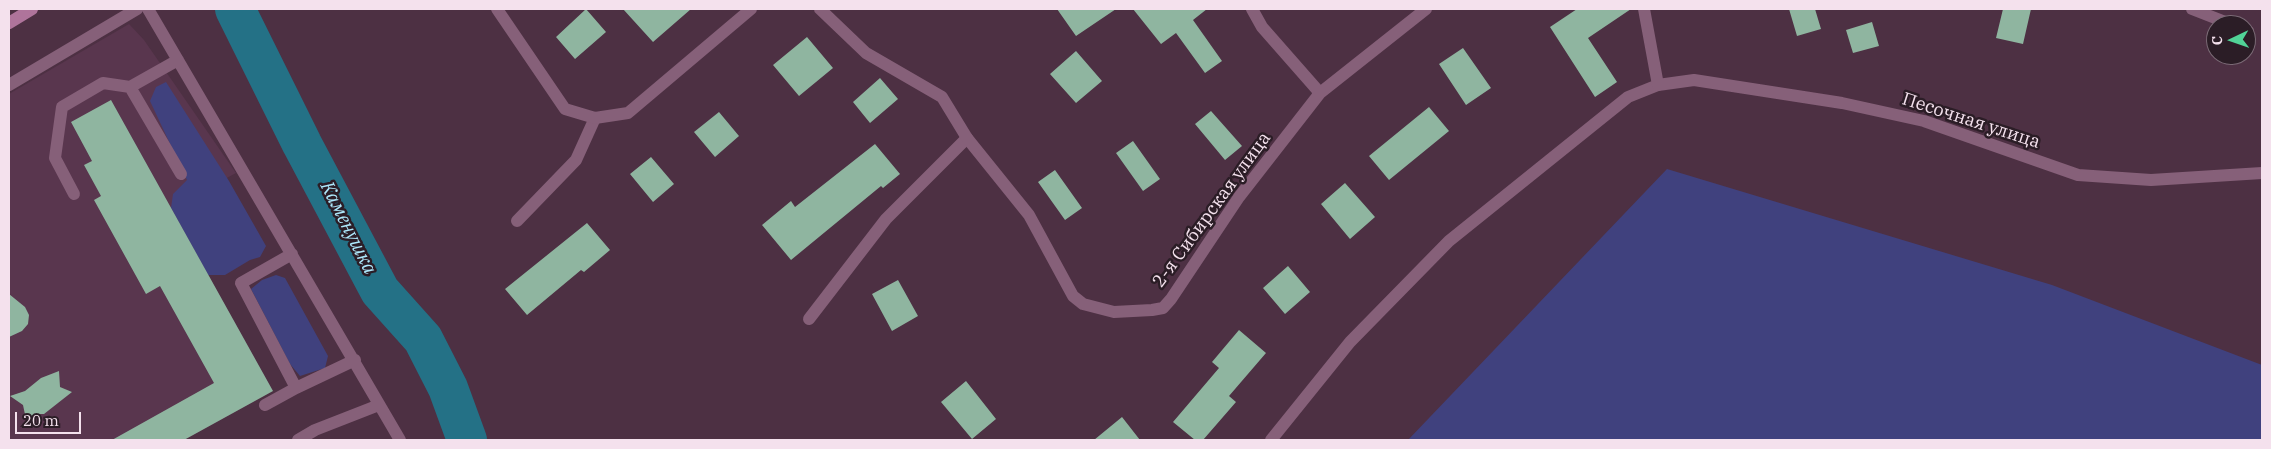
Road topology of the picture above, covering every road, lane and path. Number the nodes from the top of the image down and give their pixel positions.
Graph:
1 (32, 9) edge
2 (137, 9) edge
3 (148, 9) edge
4 (497, 9) edge
5 (750, 9) edge
6 (820, 9) edge
7 (1252, 9) edge
8 (1426, 9) edge
9 (1644, 9) edge
10 (2192, 9) edge
11 (2207, 15) edge
12 (9, 23) edge
13 (178, 60) junction
14 (9, 85) edge
15 (1658, 85) junction
16 (130, 87) junction
17 (1320, 93) junction
18 (595, 118) junction
19 (967, 138) junction
20 (2262, 173) edge
21 (181, 174) dead end
22 (74, 194) dead end
23 (517, 221) dead end
24 (292, 254) junction
25 (808, 319) dead end
26 (355, 360) junction
27 (296, 388) junction
28 (265, 404) dead end
29 (379, 405) junction
30 (298, 440) edge
31 (399, 440) edge
32 (1271, 440) edge

1 - 12 main road
2 - 14 street
3 - 13 street
4 - 18 street
5 - 18 street
6 - 19 street, 2-я Сибирская улица
7 - 17 street
8 - 17 street, 2-я Сибирская улица
9 - 15 street
10 - 11 street
13 - 16 street
13 - 24 street
15 - 20 street, Песочная улица
15 - 32 street, Песочная улица
16 - 21 street
16 - 22 street
17 - 19 street, 2-я Сибирская улица
18 - 23 street
19 - 25 street
24 - 26 street
24 - 27 street
26 - 27 street
26 - 29 street
27 - 28 street
29 - 30 street
29 - 31 street

